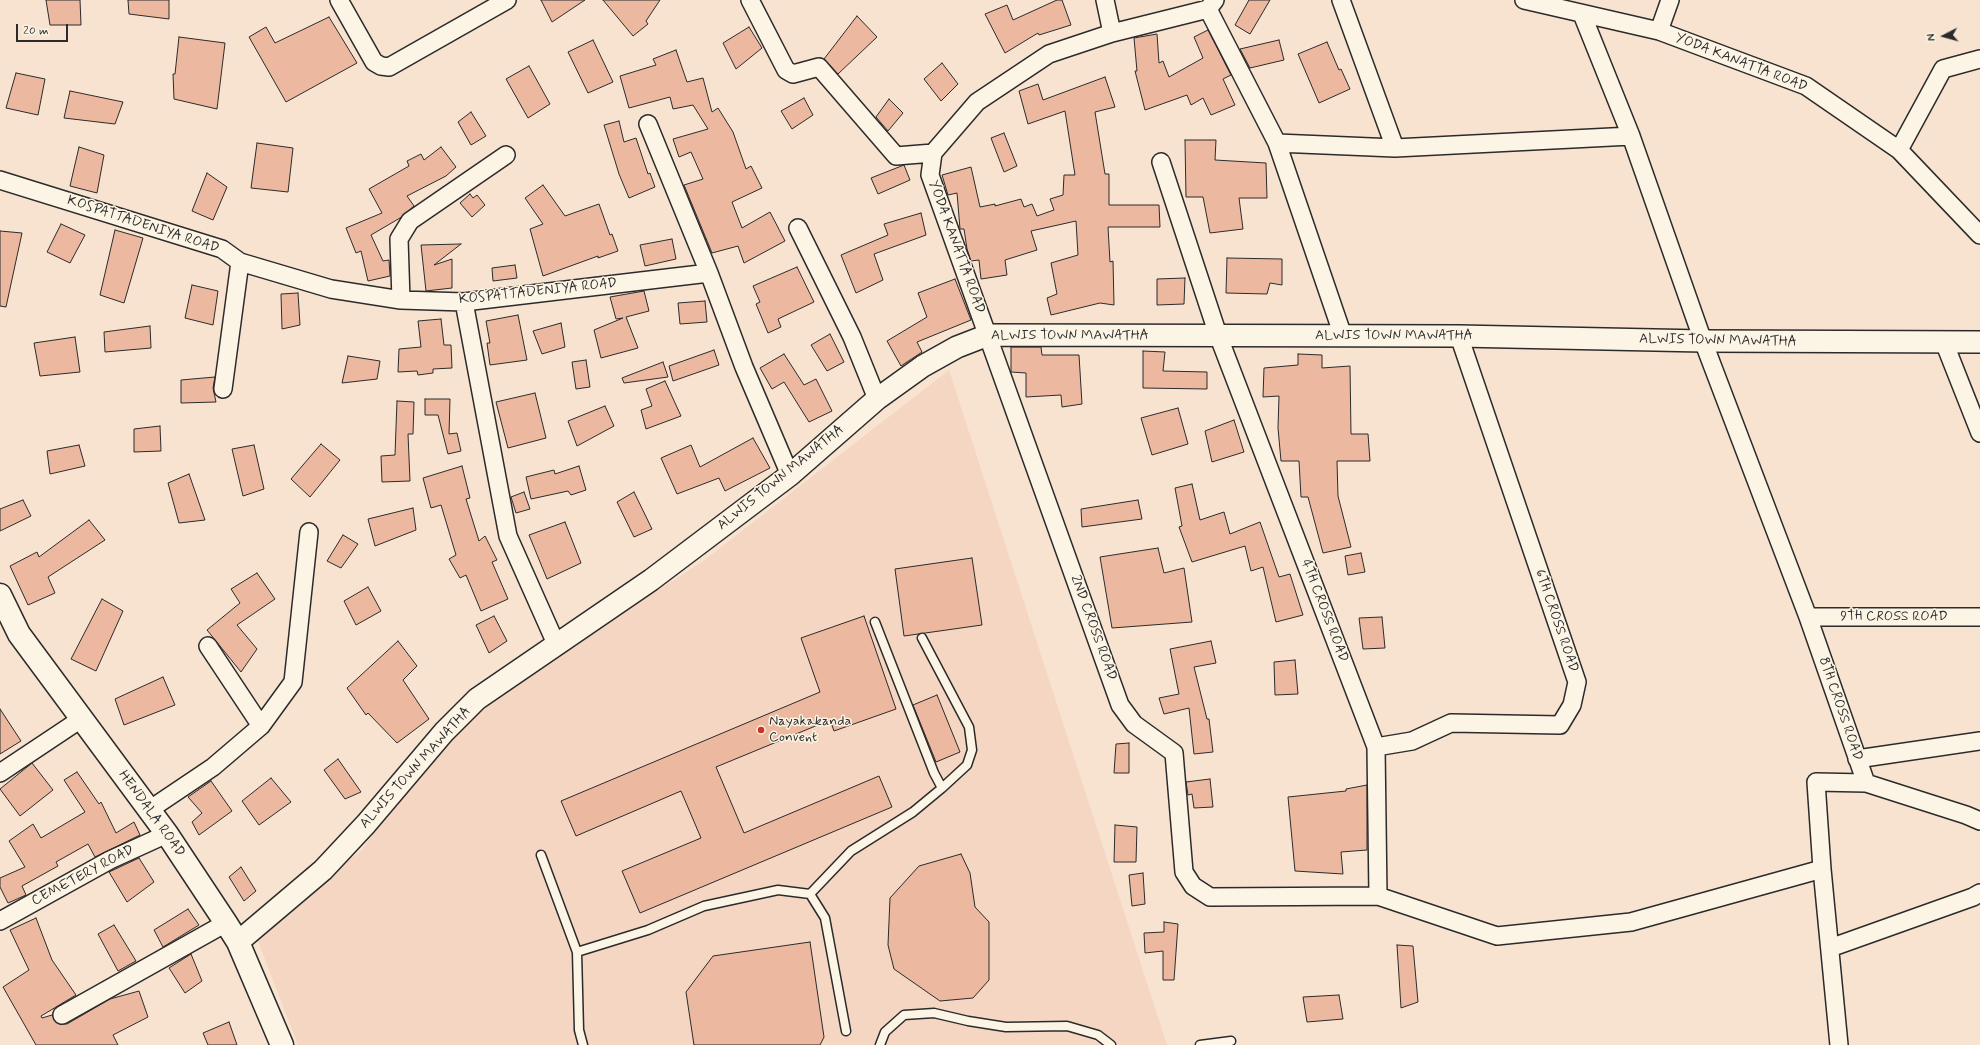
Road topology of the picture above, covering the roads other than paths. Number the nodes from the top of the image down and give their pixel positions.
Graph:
1 (339, 0) edge
2 (507, 0) edge
3 (750, 0) edge
4 (1105, 0) edge
5 (1341, 0) edge
6 (1524, 0) edge
7 (1670, 0) edge
8 (1212, 5) edge
9 (1582, 14) junction
10 (1659, 31) junction
11 (1112, 33) junction
12 (1980, 59) edge
13 (648, 124) dead end
14 (1631, 136) junction
15 (1277, 143) junction
16 (1395, 148) junction
17 (1899, 150) junction
18 (933, 153) junction
19 (506, 155) dead end
20 (1161, 162) dead end
21 (0, 180) edge
22 (798, 228) dead end
23 (1980, 235) edge
24 (240, 262) junction
25 (709, 273) junction
26 (400, 300) junction
27 (464, 302) junction
28 (988, 335) junction
29 (1218, 336) junction
30 (1343, 336) junction
31 (1459, 336) junction
32 (1702, 341) junction
33 (1944, 342) junction
34 (1980, 342) edge
35 (223, 389) dead end
36 (877, 399) junction
37 (1980, 433) edge
38 (790, 475) junction
39 (309, 532) dead end
40 (0, 595) edge
41 (1808, 617) junction
42 (1980, 617) edge
43 (875, 622) dead end
44 (922, 638) dead end
45 (208, 646) dead end
46 (557, 646) junction
47 (81, 719) junction
48 (261, 726) junction
49 (1980, 741) edge
50 (1376, 747) junction
51 (1857, 759) junction
52 (0, 773) edge
53 (1866, 783) junction
54 (942, 788) junction
55 (149, 810) junction
56 (1980, 821) edge
57 (167, 834) junction
58 (541, 855) dead end
59 (1822, 868) junction
60 (1980, 893) edge
61 (810, 894) junction
62 (1378, 896) junction
63 (0, 921) edge
64 (226, 923) junction
65 (238, 942) junction
66 (1830, 948) junction
67 (577, 952) junction
68 (62, 1014) dead end
69 (846, 1031) dead end
70 (1231, 1041) dead end
71 (282, 1045) edge
72 (583, 1045) edge
73 (880, 1045) edge
74 (1111, 1045) edge
75 (1200, 1045) edge
76 (1838, 1045) edge

1 - 2 street
3 - 18 street
4 - 11 street
5 - 16 street
6 - 9 street, YODA KANATTA ROAD
7 - 10 street
8 - 11 street
8 - 15 street
9 - 10 street, YODA KANATTA ROAD
9 - 14 street, 8TH CROSS ROAD
10 - 17 street, YODA KANATTA ROAD
11 - 18 street
12 - 17 street
13 - 25 street
14 - 16 street
14 - 32 street, 8TH CROSS ROAD
15 - 16 street
15 - 30 street
17 - 23 street, YODA KANATTA ROAD
18 - 28 street, YODA KANATTA ROAD
19 - 26 street
20 - 29 street, 4TH CROSS ROAD
21 - 24 street, KOSPATTADENIYA ROAD
22 - 36 street
24 - 26 street, KOSPATTADENIYA ROAD
24 - 35 street
25 - 27 street, KOSPATTADENIYA ROAD
25 - 38 street
26 - 27 street, KOSPATTADENIYA ROAD
27 - 46 street
28 - 29 street, ALWIS TOWN MAWATHA
28 - 36 street, ALWIS TOWN MAWATHA
28 - 62 street, 2ND CROSS ROAD
29 - 30 street, ALWIS TOWN MAWATHA
29 - 50 street, 4TH CROSS ROAD
30 - 31 street, ALWIS TOWN MAWATHA
31 - 32 street, ALWIS TOWN MAWATHA
31 - 50 street, 6TH CROSS ROAD
32 - 33 street, ALWIS TOWN MAWATHA
32 - 41 street, 8TH CROSS ROAD
33 - 34 street, ALWIS TOWN MAWATHA
33 - 37 street
36 - 38 street, ALWIS TOWN MAWATHA
38 - 46 street, ALWIS TOWN MAWATHA
39 - 48 street
40 - 47 main road, HENDALA ROAD
41 - 42 street, 9TH CROSS ROAD
41 - 51 street, 8TH CROSS ROAD
43 - 54 lane
44 - 54 lane
45 - 48 street
46 - 65 street, ALWIS TOWN MAWATHA
47 - 52 street
47 - 55 main road, HENDALA ROAD
48 - 55 street
49 - 51 street
50 - 62 street, 4TH CROSS ROAD
51 - 53 street, 8TH CROSS ROAD
53 - 56 street
53 - 59 street, 8TH CROSS ROAD
54 - 61 lane
55 - 57 main road, HENDALA ROAD
57 - 63 street, CEMETERY ROAD
57 - 64 main road, HENDALA ROAD
58 - 67 lane
59 - 62 street
59 - 66 street, 8TH CROSS ROAD
60 - 66 street
61 - 67 lane
61 - 69 lane
64 - 65 main road, HENDALA ROAD
64 - 68 street
65 - 71 main road, HENDALA ROAD
66 - 76 street, 8TH CROSS ROAD
67 - 72 lane
70 - 75 lane
73 - 74 lane

